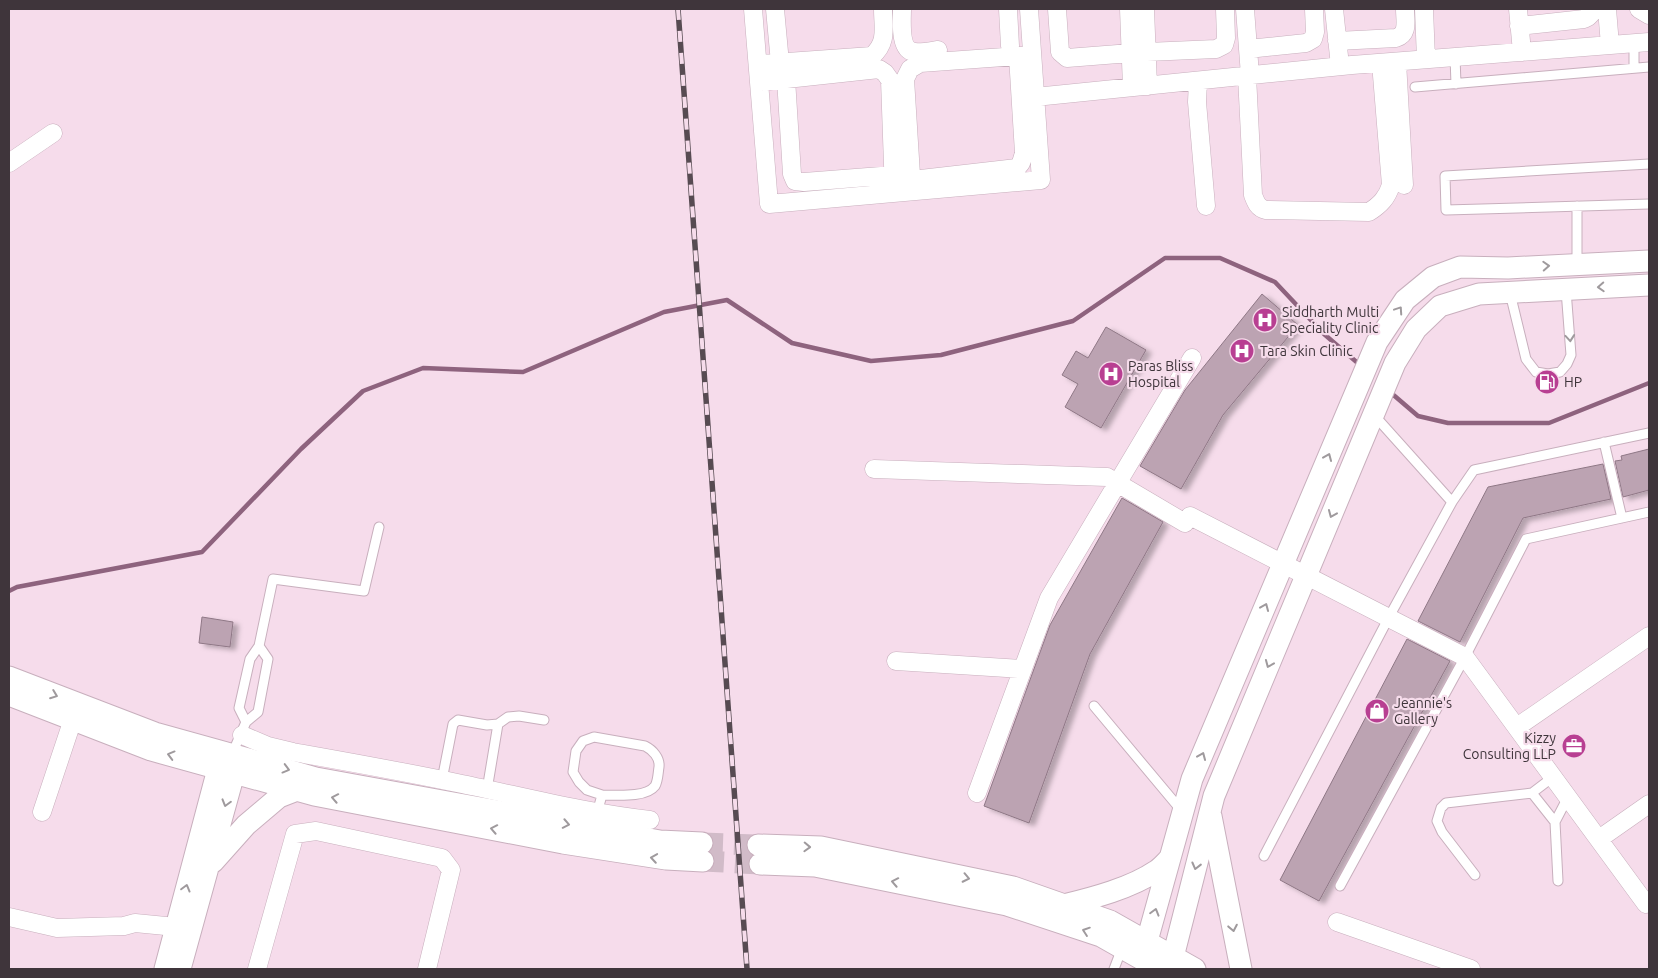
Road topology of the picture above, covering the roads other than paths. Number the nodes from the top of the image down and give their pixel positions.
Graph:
1 (753, 9) edge
2 (776, 9) edge
3 (882, 9) edge
4 (902, 9) edge
5 (1008, 9) edge
6 (1028, 9) edge
7 (1058, 9) edge
8 (1129, 9) edge
9 (1145, 9) edge
10 (1225, 9) edge
11 (1244, 9) edge
12 (1314, 9) edge
13 (1334, 9) edge
14 (1405, 9) edge
15 (1424, 9) edge
16 (1590, 9) edge
17 (1607, 9) edge
18 (1639, 9) edge
19 (1649, 15) edge
20 (1519, 17) edge
21 (1337, 41) junction
22 (1642, 43) edge
23 (1610, 46) junction
24 (1248, 49) junction
25 (1023, 50) junction
26 (1522, 52) junction
27 (1139, 53) junction
28 (1455, 57) junction
29 (1426, 59) junction
30 (1389, 62) junction
31 (758, 64) junction
32 (1340, 66) junction
33 (1649, 67) edge
34 (1634, 68) junction
35 (783, 71) junction
36 (1249, 76) junction
37 (1198, 81) junction
38 (759, 82) junction
39 (1456, 84) junction
40 (1140, 87) junction
41 (1416, 87) dead end
42 (1035, 97) junction
43 (53, 133) dead end
44 (9, 163) edge
45 (1649, 164) edge
46 (903, 185) junction
47 (1404, 185) dead end
48 (1649, 204) edge
49 (1206, 206) dead end
50 (1577, 206) junction
51 (1649, 261) edge
52 (1577, 264) junction
53 (1649, 285) edge
54 (1566, 289) junction
55 (1510, 292) junction
56 (1192, 358) dead end
57 (1376, 410) junction
58 (1649, 433) edge
59 (1604, 442) junction
60 (874, 470) dead end
61 (1117, 483) junction
62 (1452, 502) junction
63 (1649, 512) edge
64 (1622, 518) junction
65 (380, 527) dead end
66 (1284, 563) junction
67 (1306, 575) junction
68 (1389, 617) junction
69 (1649, 636) edge
70 (259, 646) junction
71 (1465, 657) junction
72 (896, 661) dead end
73 (1023, 669) junction
74 (9, 677) edge
75 (9, 695) edge
76 (1094, 706) dead end
77 (73, 720) junction
78 (544, 720) dead end
79 (498, 724) junction
80 (1517, 727) junction
81 (244, 728) junction
82 (229, 761) junction
83 (1553, 777) junction
84 (442, 780) junction
85 (297, 790) junction
86 (487, 790) junction
87 (977, 793) dead end
88 (1532, 793) junction
89 (602, 795) junction
90 (1568, 797) junction
91 (1647, 810) edge
92 (1210, 811) junction
93 (42, 812) dead end
94 (1183, 812) junction
95 (597, 813) junction
96 (650, 820) dead end
97 (1555, 822) junction
98 (1599, 839) junction
99 (1264, 856) dead end
100 (1170, 858) junction
101 (208, 867) junction
102 (1475, 875) dead end
103 (1558, 881) dead end
104 (1340, 886) dead end
105 (1646, 904) dead end
106 (1064, 905) junction
107 (9, 917) edge
108 (1337, 922) dead end
109 (176, 927) junction
110 (1137, 955) edge
111 (1168, 965) edge
112 (165, 969) edge
113 (180, 969) edge
114 (257, 969) edge
115 (427, 969) edge
116 (1114, 969) edge
117 (1195, 969) edge
118 (1241, 969) edge
119 (1471, 969) edge

1 - 31 street
2 - 35 street
3 - 35 street
4 - 25 street
5 - 25 street
6 - 25 street
7 - 27 street
8 - 27 street
9 - 27 street
10 - 27 street
11 - 24 street
12 - 24 street
13 - 21 street
14 - 21 street
15 - 29 street
16 - 20 street
17 - 23 street
18 - 19 street
20 - 26 street
21 - 32 street
22 - 23 street
22 - 34 lane
23 - 26 street
24 - 36 street
25 - 42 street
25 - 46 street
25 - 46 street
26 - 28 street
27 - 40 street
28 - 29 street
28 - 39 lane
29 - 30 street
30 - 32 street
30 - 36 street
30 - 47 street
31 - 35 street
31 - 38 street
32 - 36 street
33 - 34 lane
34 - 39 lane
35 - 38 street
35 - 46 street
35 - 46 street
36 - 37 street
37 - 40 street
37 - 49 street
38 - 46 street
39 - 41 lane
40 - 42 street
42 - 46 street
43 - 44 street
45 - 50 lane
48 - 50 lane
50 - 52 lane
51 - 52 street
66 -> 52 street
53 -> 54 street
54 - 55 street
54 -> 55 lane
55 - 57 street
56 - 61 street
57 - 62 lane
57 -> 67 street
58 - 59 lane
59 - 62 lane
59 - 64 lane
60 - 61 street
61 - 66 street
61 - 73 street
62 - 68 lane
63 - 64 lane
64 - 71 lane
65 - 70 lane
66 - 67 street
94 -> 66 street
67 - 68 street
67 -> 92 street
68 - 71 street
68 - 99 lane
69 - 80 street
70 - 81 lane
70 - 81 lane
71 - 80 street
71 - 104 lane
72 - 73 street
73 - 87 street
74 -> 82 street
75 - 77 street
76 - 94 lane
82 -> 77 street
77 - 93 street
78 - 79 lane
79 - 84 lane
79 - 86 lane
80 - 83 street
81 - 82 lane
81 - 84 street
82 - 85 street
82 -> 85 street
82 -> 101 street
109 -> 82 street
83 - 88 lane
83 - 90 street
84 - 86 street
85 - 101 street
86 - 95 street
88 - 97 lane
88 - 102 lane
89 - 89 lane
89 - 95 lane
90 - 97 lane
90 - 98 street
91 - 98 street
92 -> 111 street
92 -> 118 street
94 - 100 street
95 - 96 street
97 - 103 lane
98 - 105 street
100 - 106 street
110 -> 100 street
101 - 113 street
106 - 110 street
110 -> 106 street
107 - 109 street
108 - 119 street
109 - 112 street
110 - 111 street
110 - 116 lane
111 - 117 street
114 - 115 street

